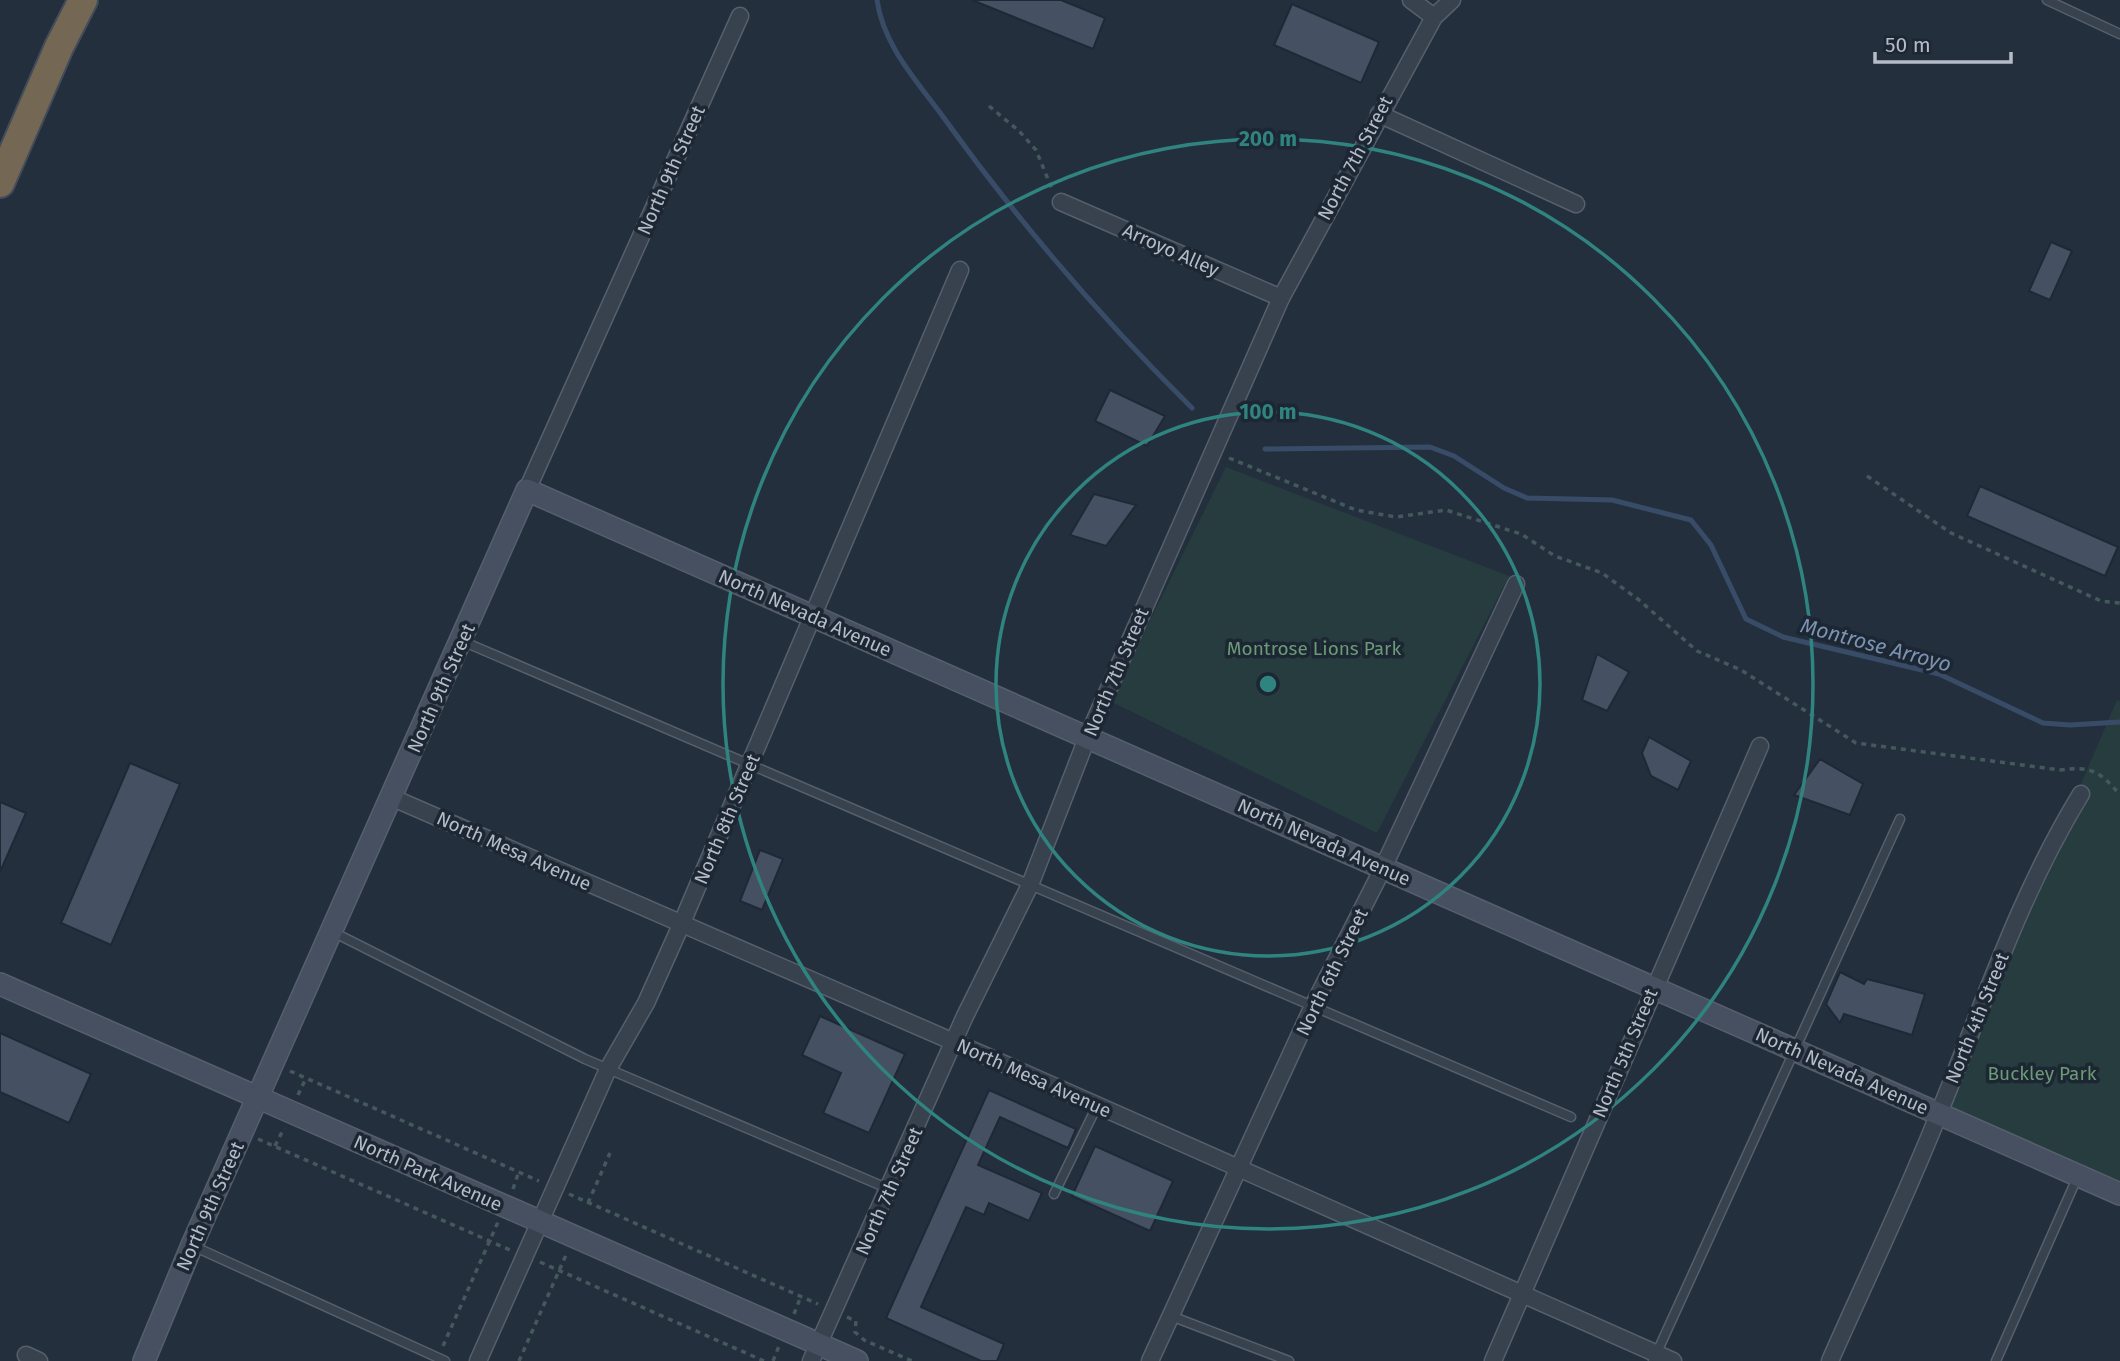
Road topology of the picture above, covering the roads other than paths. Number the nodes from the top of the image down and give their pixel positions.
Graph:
1 (83, 0) edge
2 (1410, 0) edge
3 (1452, 0) edge
4 (2048, 0) edge
5 (740, 16) dead end
6 (1434, 17) junction
7 (2120, 34) edge
8 (1379, 114) junction
9 (0, 183) edge
10 (1061, 202) road end
11 (1576, 204) dead end
12 (960, 270) dead end
13 (1281, 298) junction
14 (527, 490) junction
15 (1516, 584) dead end
16 (811, 616) junction
17 (462, 641) junction
18 (1087, 738) junction
19 (1760, 746) dead end
20 (751, 765) junction
21 (2081, 794) dead end
22 (393, 798) junction
23 (1900, 819) dead end
24 (1383, 869) junction
25 (1030, 885) junction
26 (681, 925) junction
27 (331, 931) junction
28 (0, 984) edge
29 (1654, 988) junction
30 (1313, 1006) junction
31 (954, 1043) junction
32 (1794, 1050) junction
33 (608, 1069) junction
34 (259, 1098) junction
35 (1097, 1106) junction
36 (1939, 1114) junction
37 (1571, 1116) dead end
38 (1239, 1170) junction
39 (2078, 1175) junction
40 (890, 1189) junction
41 (1054, 1194) dead end
42 (2120, 1194) edge
43 (539, 1222) junction
44 (192, 1245) junction
45 (1521, 1294) junction
46 (1171, 1316) junction
47 (815, 1352) edge
48 (1655, 1357) edge
49 (441, 1359) edge
50 (144, 1361) edge
51 (478, 1361) edge
52 (857, 1361) edge
53 (1150, 1361) edge
54 (1289, 1361) edge
55 (1493, 1361) edge
56 (1673, 1361) edge
57 (1830, 1361) edge
58 (1996, 1361) edge

1 - 9 highway
2 - 6 street
3 - 6 street, North 7th Street
4 - 7 lane
5 - 14 street, North 9th Street
6 - 8 street, North 7th Street
8 - 11 street
8 - 13 street, North 7th Street
10 - 13 street, Arroyo Alley
12 - 16 street, North 8th Street
13 - 18 street, North 7th Street
14 - 16 street, North Nevada Avenue
14 - 17 street, North 9th Street
15 - 24 street, North 6th Street
16 - 18 street, North Nevada Avenue
16 - 20 street, North 8th Street
17 - 20 lane
17 - 22 street, North 9th Street
18 - 24 street, North Nevada Avenue
18 - 25 street, North 7th Street
19 - 29 street, North 5th Street
20 - 25 lane
20 - 26 street, North 8th Street
21 - 36 street, North 4th Street
22 - 26 street, North Mesa Avenue
22 - 27 street, North 9th Street
23 - 32 lane
24 - 29 street, North Nevada Avenue
24 - 30 street, North 6th Street
25 - 30 lane
25 - 31 street, North 7th Street
26 - 31 street, North Mesa Avenue
26 - 33 street, North 8th Street
27 - 33 lane
27 - 34 street, North 9th Street
28 - 34 street, North Park Avenue
29 - 32 street, North Nevada Avenue
29 - 45 street, North 5th Street
30 - 37 lane
30 - 38 street, North 6th Street
31 - 35 street, North Mesa Avenue
31 - 40 street, North 7th Street
32 - 36 street, North Nevada Avenue
32 - 48 lane
33 - 40 lane
33 - 43 street, North 8th Street
34 - 43 street, North Park Avenue
34 - 44 street, North 9th Street
35 - 38 street, North Mesa Avenue
35 - 41 lane
36 - 39 street, North Nevada Avenue
36 - 57 street, North 4th Street
38 - 45 street, North Mesa Avenue
38 - 46 street, North 6th Street
39 - 42 street, North Nevada Avenue
39 - 58 lane
40 - 47 street, North 7th Street
43 - 47 street, North Park Avenue
43 - 51 street, North 8th Street
44 - 49 lane
44 - 50 street, North 9th Street
45 - 48 street, North Mesa Avenue
45 - 55 street, North 5th Street
46 - 53 street, North 6th Street
46 - 54 lane
47 - 52 street, North Park Avenue
48 - 56 street, North Mesa Avenue

